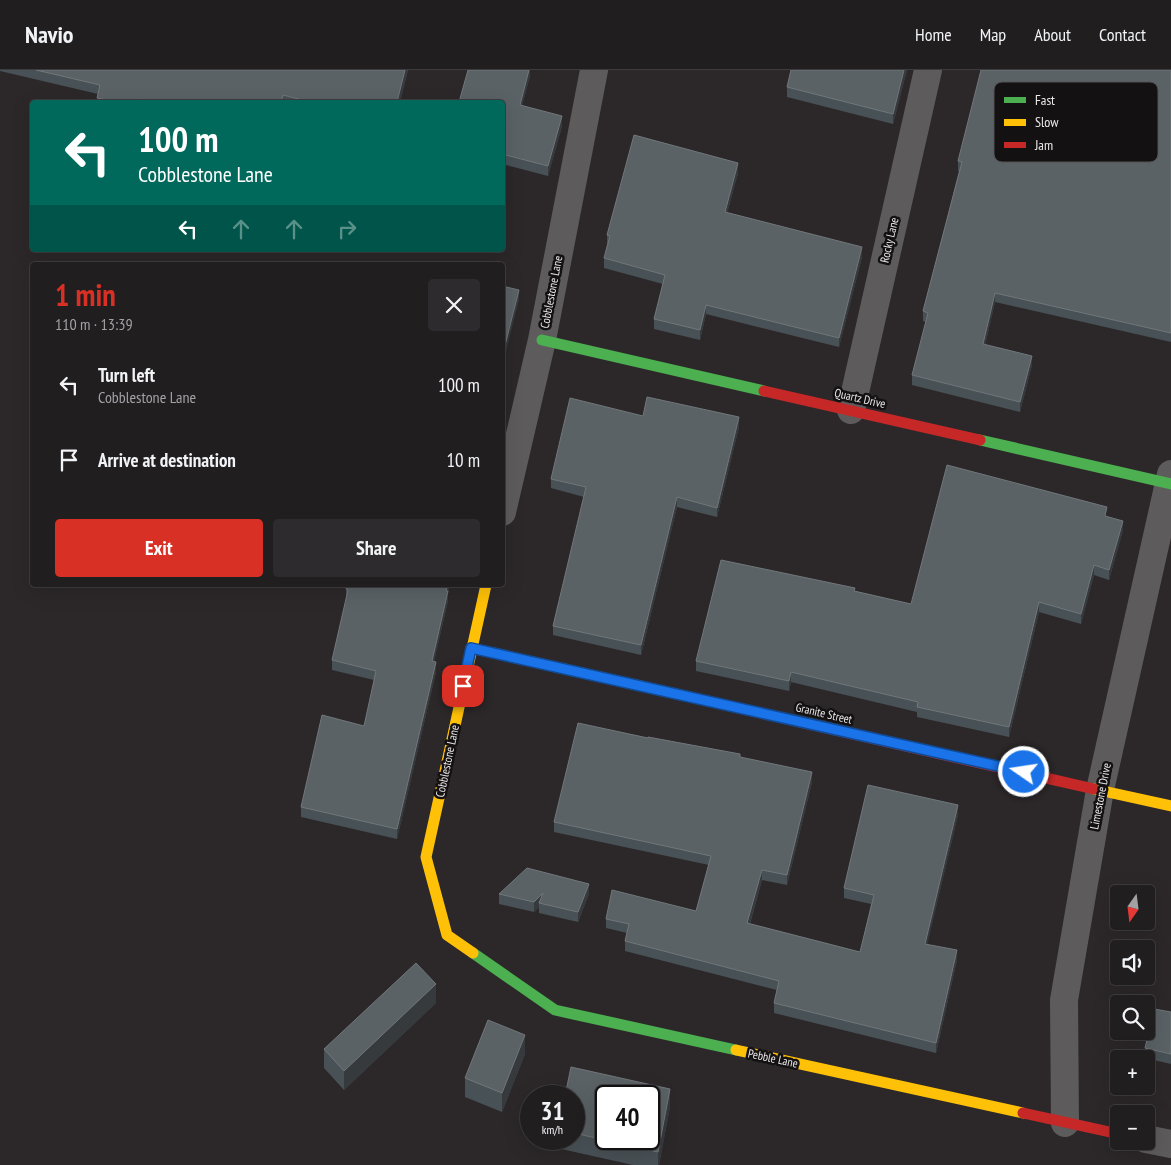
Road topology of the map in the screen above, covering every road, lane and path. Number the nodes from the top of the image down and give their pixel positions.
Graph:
1 (594, 70) edge
2 (928, 70) edge
3 (542, 340) junction
4 (851, 410) junction
5 (1170, 481) edge
6 (505, 499) edge
7 (486, 587) edge
8 (471, 648) junction
9 (1100, 790) junction
10 (1171, 806) edge
11 (447, 936) joint
12 (1065, 1123) junction
13 (1110, 1132) edge
14 (1155, 1141) edge
15 (1171, 1144) edge

1 - 3 street, Cobblestone Lane
2 - 4 street, Rocky Lane
3 - 4 street, Quartz Drive
3 - 6 street, Cobblestone Lane
4 - 5 street, Quartz Drive
5 - 9 street, Limestone Drive
7 - 8 street, Cobblestone Lane
8 - 9 street, Granite Street
8 - 11 street, Cobblestone Lane
9 - 10 street, Granite Street
9 - 12 street, Limestone Drive
11 - 12 street, Pebble Lane
12 - 13 street, Pebble Lane
14 - 15 street

